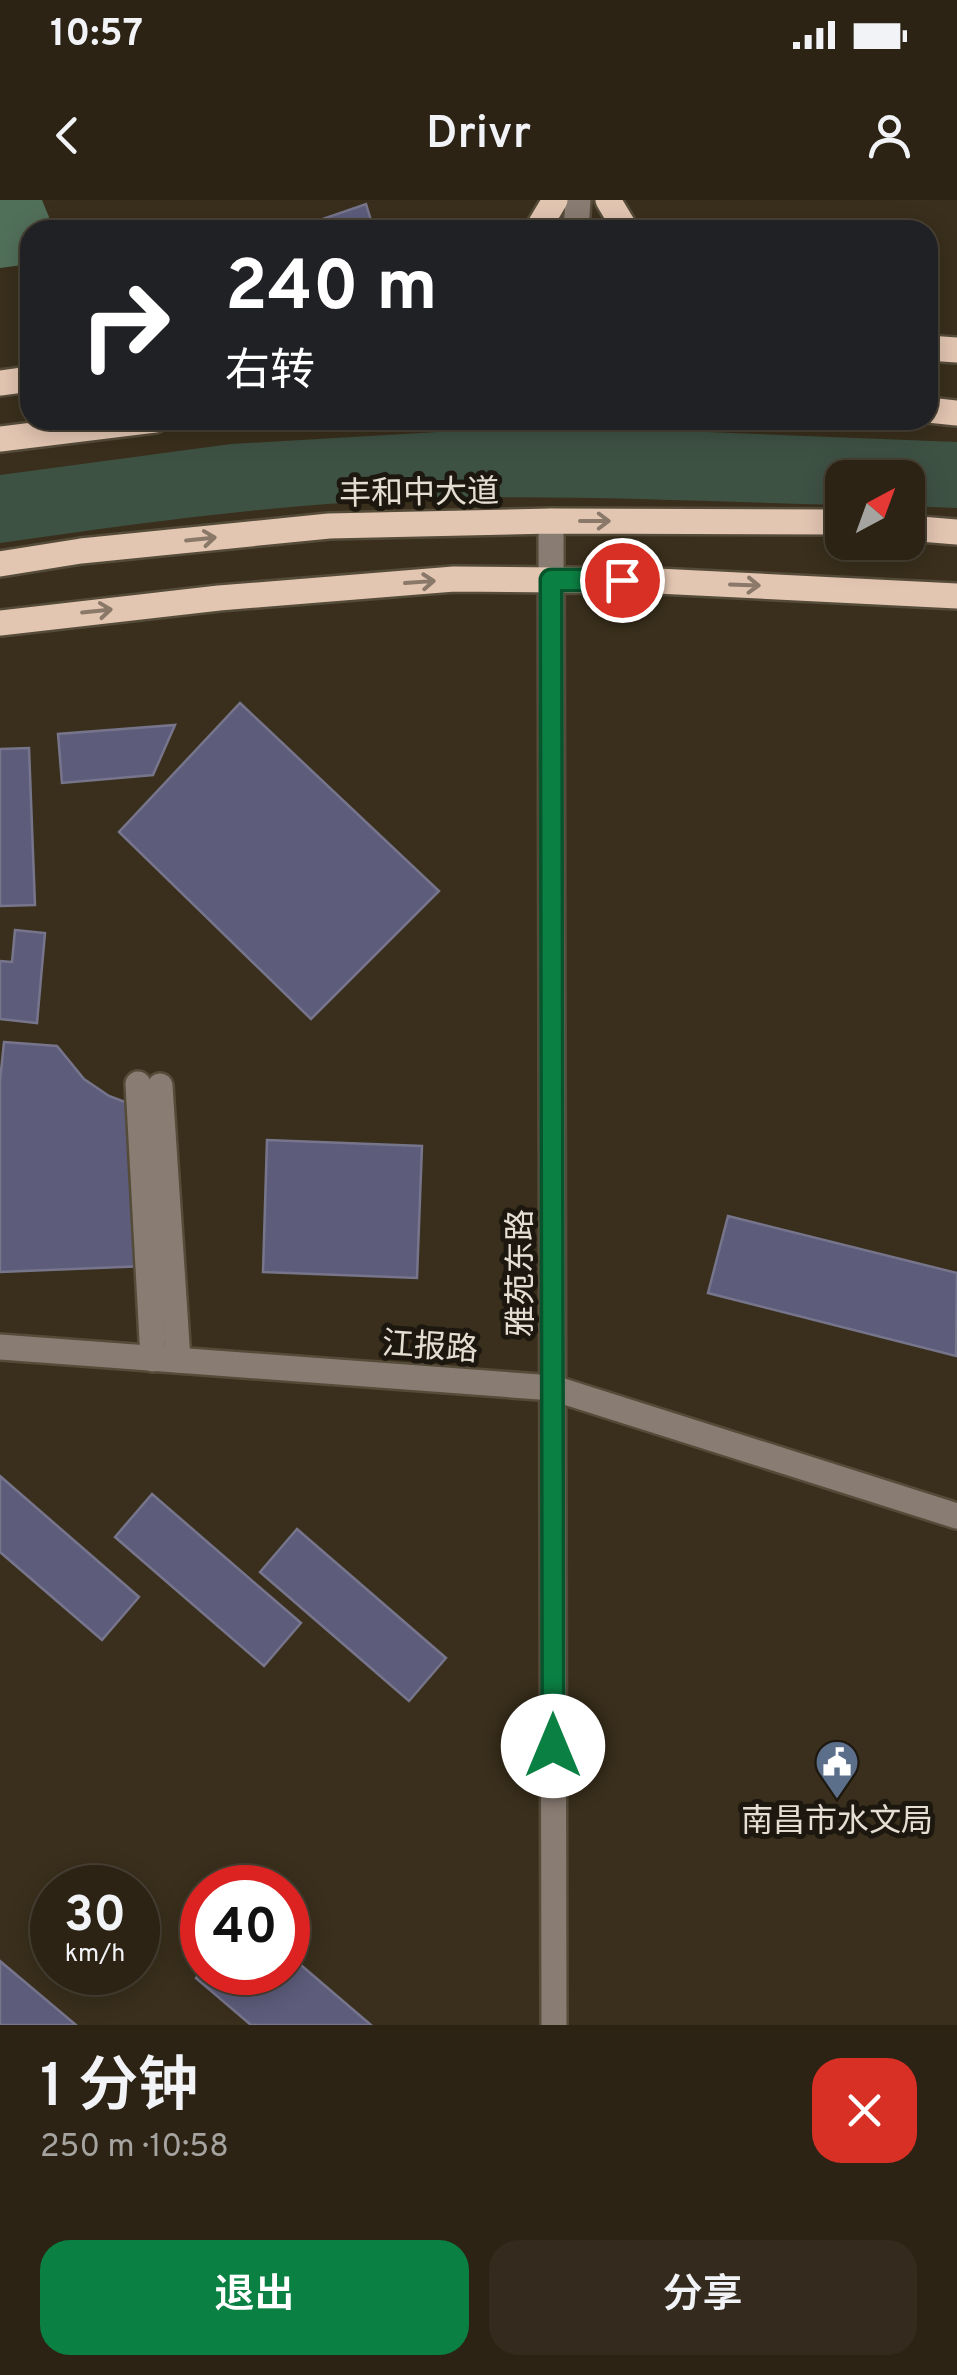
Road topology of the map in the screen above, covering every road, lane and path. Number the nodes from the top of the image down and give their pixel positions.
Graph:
1 (73, 430) edge
2 (0, 439) edge
3 (551, 521) junction
4 (825, 522) edge
5 (925, 529) edge
6 (957, 532) edge
7 (0, 564) edge
8 (551, 580) junction
9 (957, 596) edge
10 (0, 623) edge
11 (149, 1085) dead end
12 (0, 1348) edge
13 (166, 1360) junction
14 (553, 1388) junction
15 (957, 1516) edge
16 (554, 2025) edge

1 - 2 main road
3 -> 4 main road, 丰和中大道
7 -> 3 main road, 丰和中大道
3 - 8 street, 雅苑东路
5 - 6 main road
8 -> 9 main road
10 -> 8 main road
8 - 14 street, 雅苑东路
11 - 13 street
12 - 13 street, 江报路
13 - 14 street, 江报路
14 - 15 street, 江报路
14 - 16 street, 雅苑东路

